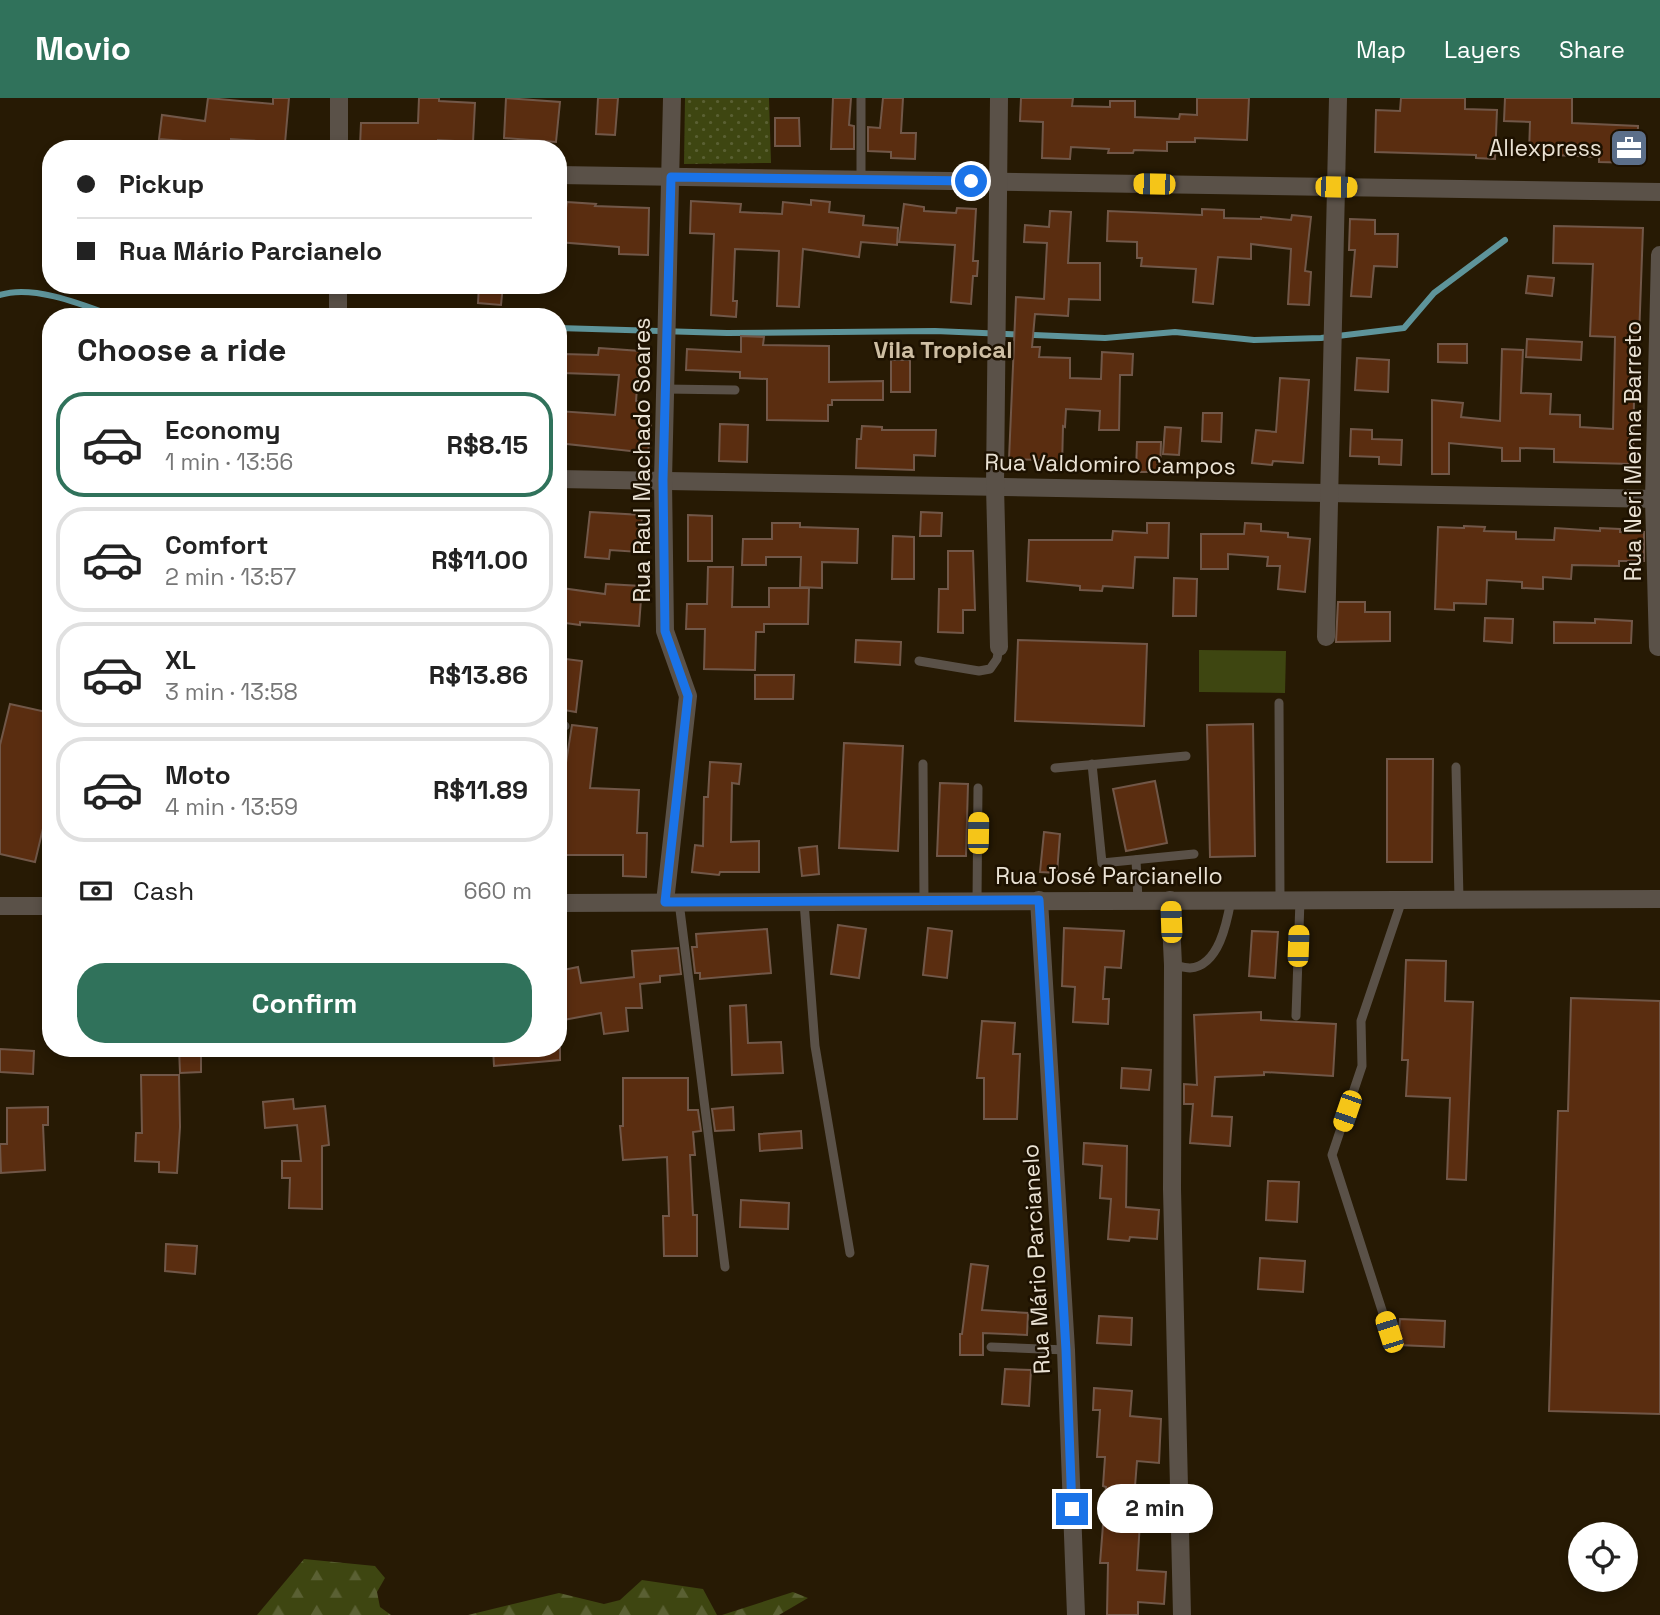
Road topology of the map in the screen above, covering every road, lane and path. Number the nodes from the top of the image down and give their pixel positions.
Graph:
1 (339, 98) edge
2 (673, 98) edge
3 (861, 98) edge
4 (999, 98) edge
5 (1338, 98) edge
6 (339, 140) edge
7 (567, 176) edge
8 (671, 177) junction
9 (861, 180) junction
10 (998, 182) junction
11 (1336, 187) junction
12 (1660, 192) edge
13 (1660, 255) edge
14 (665, 389) junction
15 (735, 390) dead end
16 (567, 479) edge
17 (663, 480) junction
18 (995, 486) junction
19 (1329, 494) junction
20 (1657, 499) edge
21 (1326, 637) dead end
22 (999, 647) joint
23 (1659, 649) edge
24 (919, 662) dead end
25 (1279, 703) dead end
26 (1186, 756) dead end
27 (923, 764) dead end
28 (1092, 764) junction
29 (1457, 767) dead end
30 (1055, 768) dead end
31 (978, 788) dead end
32 (1194, 854) dead end
33 (1136, 860) junction
34 (1459, 899) junction
35 (1660, 899) edge
36 (977, 900) junction
37 (1039, 900) junction
38 (1138, 900) junction
39 (1170, 900) junction
40 (1231, 900) junction
41 (1280, 900) junction
42 (1300, 900) junction
43 (1402, 900) junction
44 (923, 901) junction
45 (672, 902) junction
46 (804, 902) junction
47 (567, 903) edge
48 (0, 906) edge
49 (42, 906) edge
50 (1172, 965) junction
51 (1296, 1016) dead end
52 (850, 1253) dead end
53 (725, 1267) dead end
54 (1389, 1332) dead end
55 (991, 1347) dead end
56 (1066, 1350) junction
57 (1076, 1615) edge
58 (1182, 1615) edge

1 - 6 street
2 - 8 street, Rua Raul Machado Soares
3 - 9 lane
4 - 10 street
5 - 11 street
7 - 8 street
8 - 9 street
8 - 14 street, Rua Raul Machado Soares
9 - 10 street
10 - 11 street
10 - 18 street
11 - 12 street
11 - 19 street
13 - 20 street, Rua Neri Menna Barreto
14 - 15 lane
14 - 17 street, Rua Raul Machado Soares
16 - 17 street, Rua Valdomiro Campos
17 - 18 street, Rua Valdomiro Campos
17 - 45 street, Rua Raul Machado Soares
18 - 19 street, Rua Valdomiro Campos
18 - 22 street
19 - 20 street, Rua Valdomiro Campos
19 - 21 street
20 - 23 street, Rua Neri Menna Barreto
22 - 24 lane
25 - 41 lane
26 - 28 lane
27 - 44 lane
28 - 30 lane
28 - 33 lane
29 - 34 lane
31 - 36 lane
32 - 33 lane
33 - 38 lane
34 - 35 street, Rua José Parcianello
34 - 43 street, Rua José Parcianello
36 - 37 street, Rua José Parcianello
36 - 44 street, Rua José Parcianello
37 - 38 street, Rua José Parcianello
37 - 56 street, Rua Mário Parcianelo
38 - 39 street, Rua José Parcianello
39 - 40 street, Rua José Parcianello
39 - 50 street
40 - 41 street, Rua José Parcianello
40 - 50 lane
41 - 42 street, Rua José Parcianello
42 - 43 street, Rua José Parcianello
42 - 51 lane
43 - 54 lane
44 - 46 street, Rua José Parcianello
45 - 46 street, Rua José Parcianello
45 - 47 street, Rua José Parcianello
45 - 53 lane
46 - 52 lane
48 - 49 street
50 - 58 street
55 - 56 lane
56 - 57 street, Rua Mário Parcianelo

